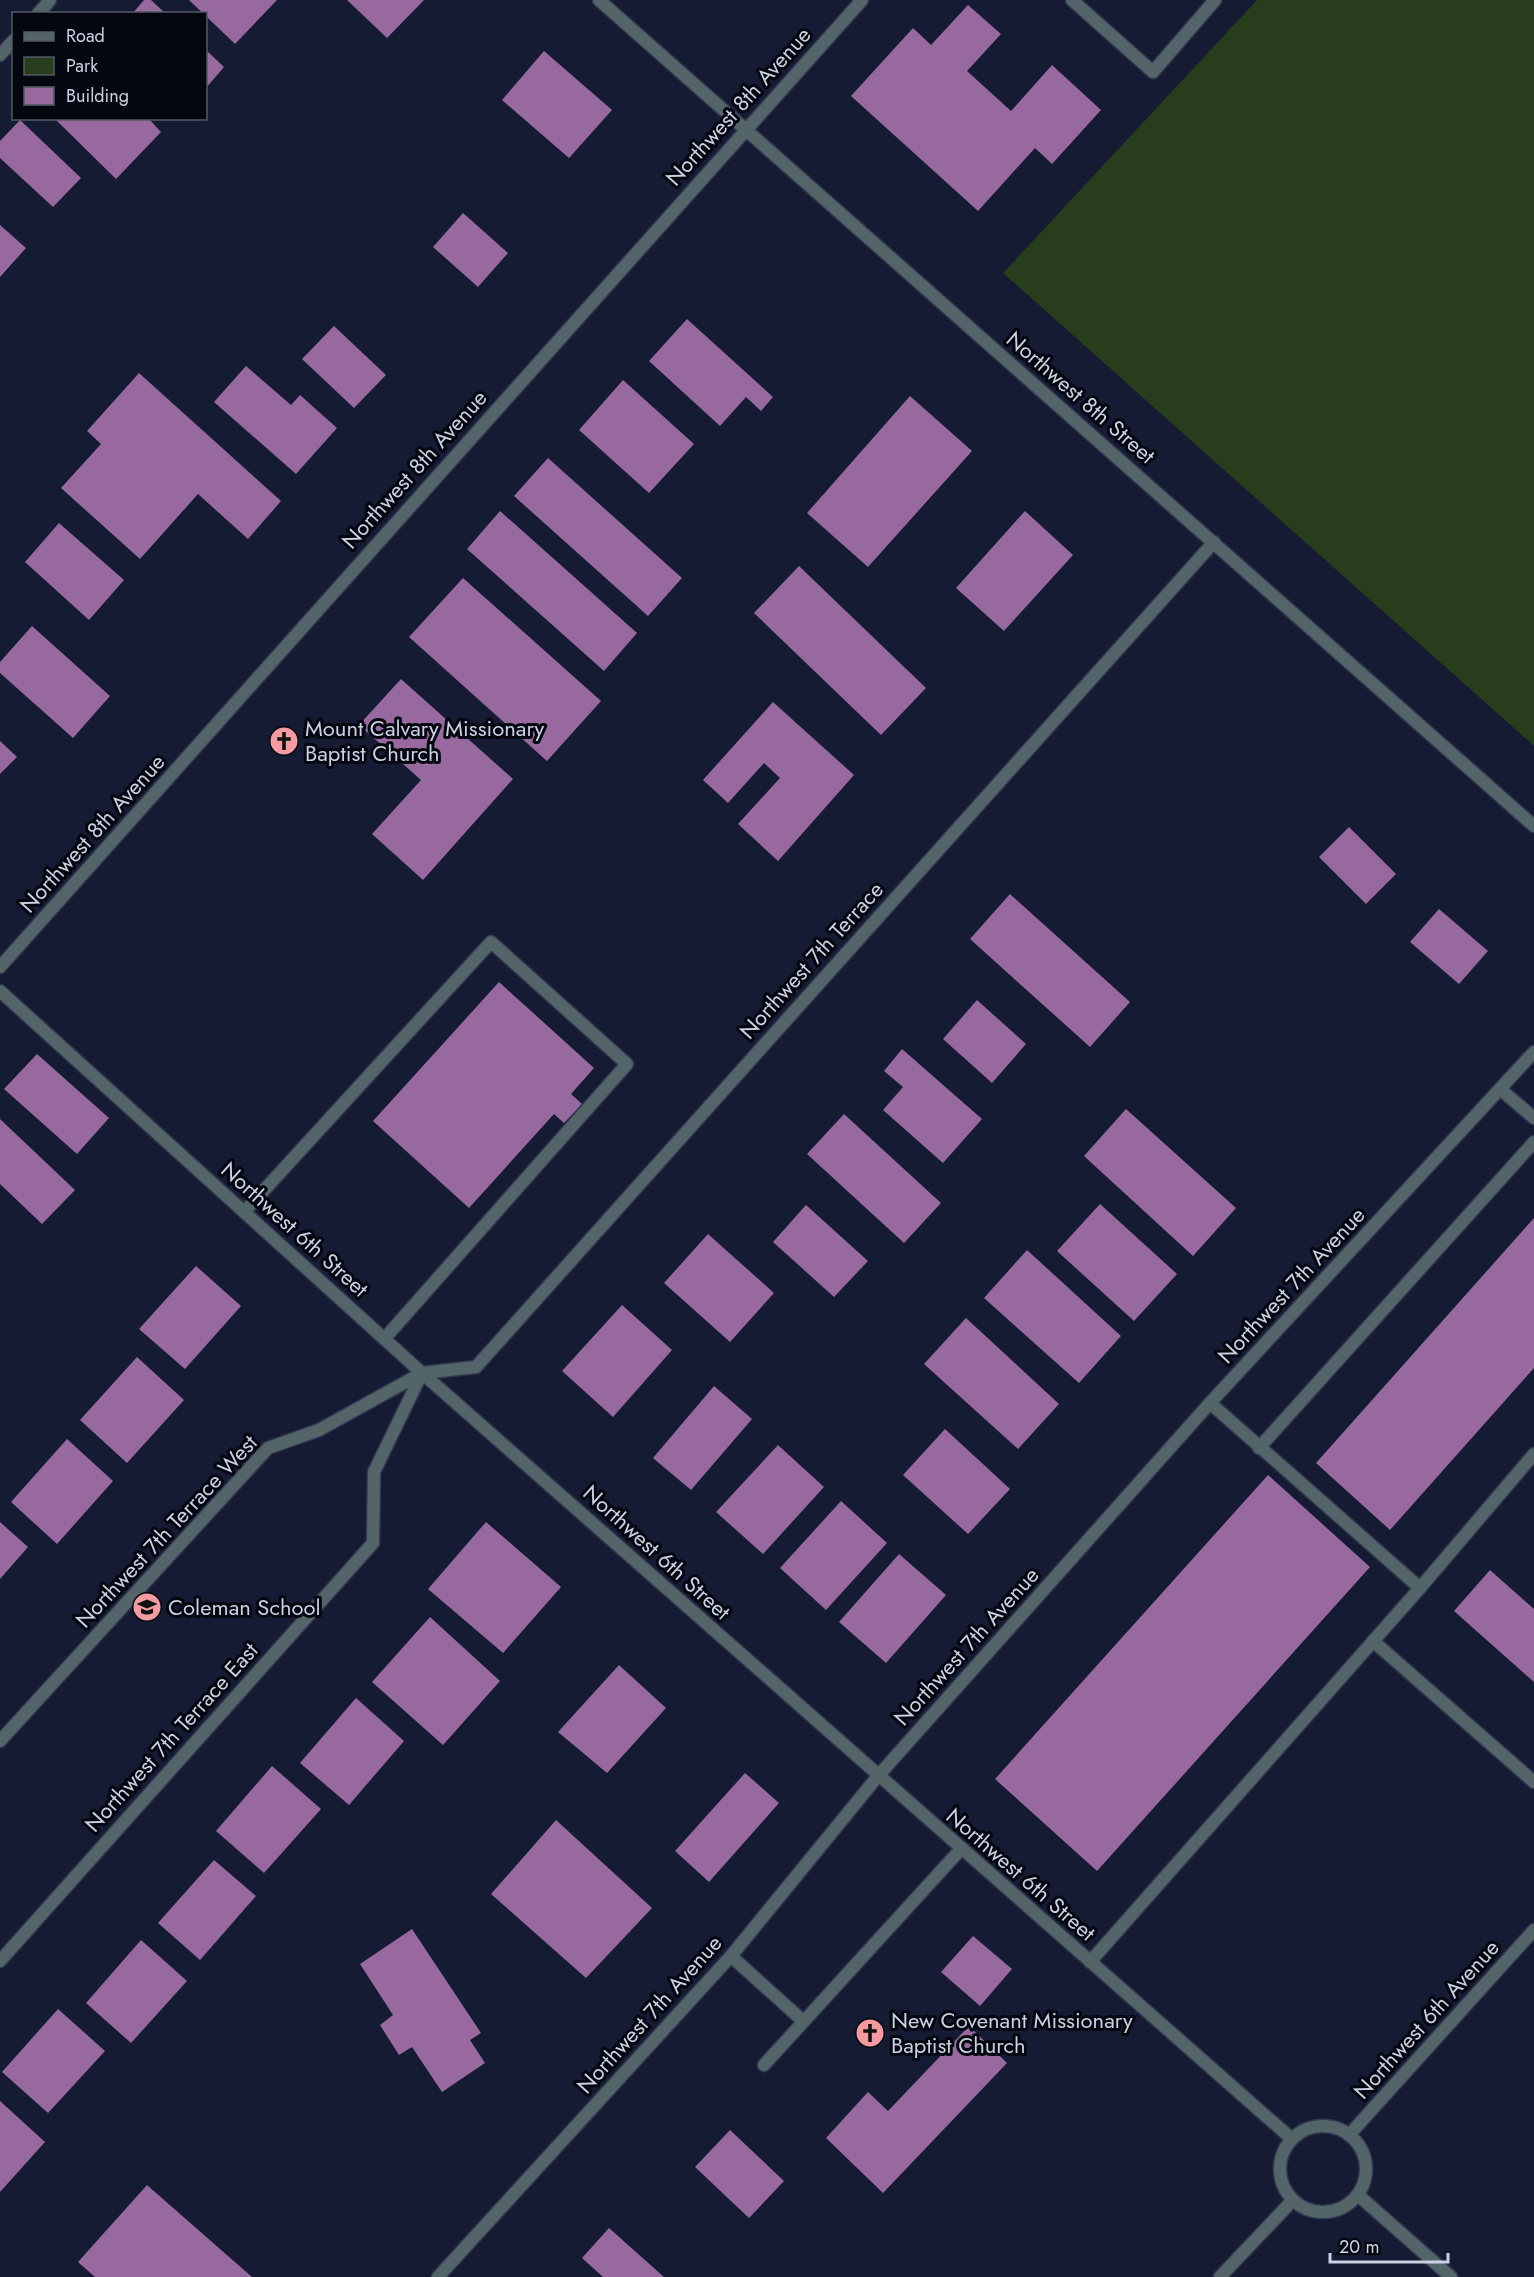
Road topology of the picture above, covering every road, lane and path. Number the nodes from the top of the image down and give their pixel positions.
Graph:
1 (50, 0) edge
2 (599, 0) edge
3 (862, 0) edge
4 (1072, 0) edge
5 (1215, 0) edge
6 (40, 12) edge
7 (12, 42) edge
8 (0, 55) edge
9 (746, 128) junction
10 (1214, 542) junction
11 (1534, 826) edge
12 (0, 968) edge
13 (0, 991) edge
14 (1534, 1052) edge
15 (1500, 1089) junction
16 (1534, 1118) edge
17 (1534, 1142) edge
18 (244, 1212) junction
19 (385, 1338) junction
20 (422, 1373) junction
21 (1210, 1403) junction
22 (1259, 1448) junction
23 (1534, 1454) edge
24 (1420, 1588) junction
25 (1372, 1641) junction
26 (0, 1741) edge
27 (878, 1776) junction
28 (1534, 1782) edge
29 (961, 1849) junction
30 (1534, 1930) edge
31 (731, 1956) junction
32 (0, 1961) edge
33 (1090, 1962) junction
34 (804, 2021) junction
35 (764, 2065) dead end
36 (1349, 2135) junction
37 (1292, 2139) junction
38 (1358, 2195) junction
39 (1293, 2200) junction
40 (438, 2277) edge
41 (1220, 2277) edge
42 (1451, 2277) edge

1 - 6 street
2 - 9 street, Northwest 8th Street
3 - 9 street, Northwest 8th Avenue
4 - 5 street
7 - 8 street
9 - 10 street, Northwest 8th Street
9 - 12 street, Northwest 8th Avenue
10 - 11 street, Northwest 8th Street
10 - 20 street, Northwest 7th Terrace
13 - 18 street, Northwest 6th Street
14 - 15 street, Northwest 7th Avenue
15 - 16 street
15 - 21 street, Northwest 7th Avenue
17 - 22 street
18 - 19 street, Northwest 6th Street
18 - 19 street
19 - 20 street, Northwest 6th Street
20 - 26 street, Northwest 7th Terrace West
20 - 27 street, Northwest 6th Street
20 - 32 street, Northwest 7th Terrace East
21 - 22 street
21 - 27 street, Northwest 7th Avenue
22 - 24 street
23 - 24 street
24 - 25 street
25 - 28 street
25 - 33 street
27 - 29 street, Northwest 6th Street
27 - 31 street, Northwest 7th Avenue
29 - 33 street, Northwest 6th Street
29 - 34 street
30 - 36 street, Northwest 6th Avenue
31 - 34 street
31 - 40 street, Northwest 7th Avenue
33 - 37 street, Northwest 6th Street
34 - 35 street
36 - 37 street
36 - 38 street
37 - 39 street
38 - 39 street
38 - 42 street
39 - 41 street

